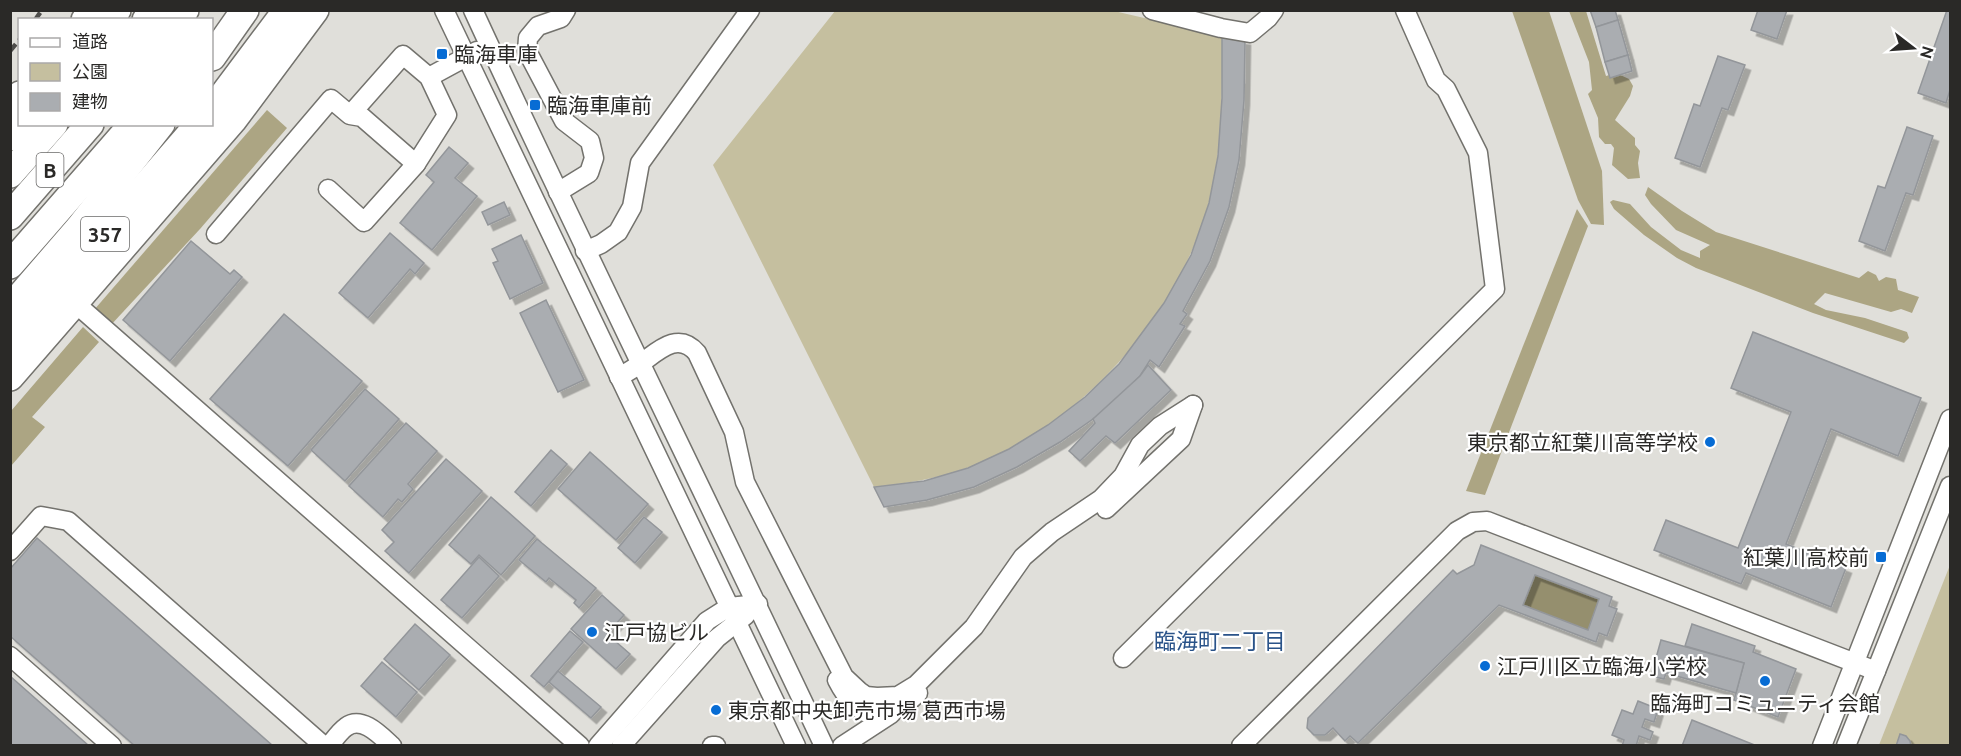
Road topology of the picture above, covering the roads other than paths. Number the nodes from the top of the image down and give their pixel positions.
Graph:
1 (225, 10) edge
2 (233, 10) edge
3 (245, 10) edge
4 (287, 10) edge
5 (315, 10) edge
6 (566, 10) edge
7 (750, 10) edge
8 (1152, 10) edge
9 (1274, 10) edge
10 (1405, 10) edge
11 (448, 12) edge
12 (480, 13) edge
13 (213, 27) edge
14 (213, 40) edge
15 (489, 45) junction
16 (213, 56) edge
17 (466, 57) junction
18 (429, 76) junction
19 (213, 109) edge
20 (350, 115) junction
21 (52, 126) edge
22 (88, 126) edge
23 (131, 126) edge
24 (152, 126) edge
25 (160, 126) edge
26 (197, 126) edge
27 (132, 163) junction
28 (416, 164) junction
29 (10, 174) edge
30 (328, 189) dead end
31 (558, 192) junction
32 (10, 216) edge
33 (216, 234) dead end
34 (585, 251) junction
35 (10, 265) edge
36 (75, 303) junction
37 (10, 308) edge
38 (10, 343) edge
39 (642, 363) junction
40 (619, 377) junction
41 (10, 378) edge
42 (1950, 419) edge
43 (1950, 486) edge
44 (10, 551) edge
45 (758, 604) junction
46 (733, 615) junction
47 (10, 656) edge
48 (1123, 658) dead end
49 (1854, 663) junction
50 (1876, 671) junction
51 (898, 710) junction
52 (112, 746) edge
53 (324, 746) edge
54 (329, 746) edge
55 (392, 746) edge
56 (580, 746) edge
57 (598, 746) edge
58 (621, 746) edge
59 (796, 746) edge
60 (824, 746) edge
61 (842, 746) edge
62 (1240, 746) edge
63 (1822, 746) edge
64 (1846, 746) edge

1 - 13 highway
2 - 14 highway
3 - 16 highway
4 - 19 highway
5 - 36 highway
6 - 31 street
7 - 34 street
8 - 9 street
10 - 48 street
11 - 17 street
12 - 15 street
15 - 17 street
15 - 31 street
17 - 18 street
17 - 40 street
18 - 20 street
18 - 28 street
20 - 28 street
20 - 33 street
21 - 29 highway
22 - 32 highway, B
23 - 35 highway, B
24 - 27 highway
25 - 27 highway
26 - 38 highway, 357
27 - 37 highway
28 - 30 street
31 - 34 street
34 - 39 street
36 - 41 highway
36 - 56 street
39 - 40 street
39 - 45 street
39 - 51 street
39 - 51 street
40 - 46 street
42 - 49 street
43 - 50 street
44 - 53 street
45 - 46 street
45 - 60 street
46 - 57 street
46 - 58 street
46 - 59 street
47 - 52 street
49 - 50 street
49 - 62 street
49 - 63 street
50 - 64 street
51 - 61 street
54 - 55 street

